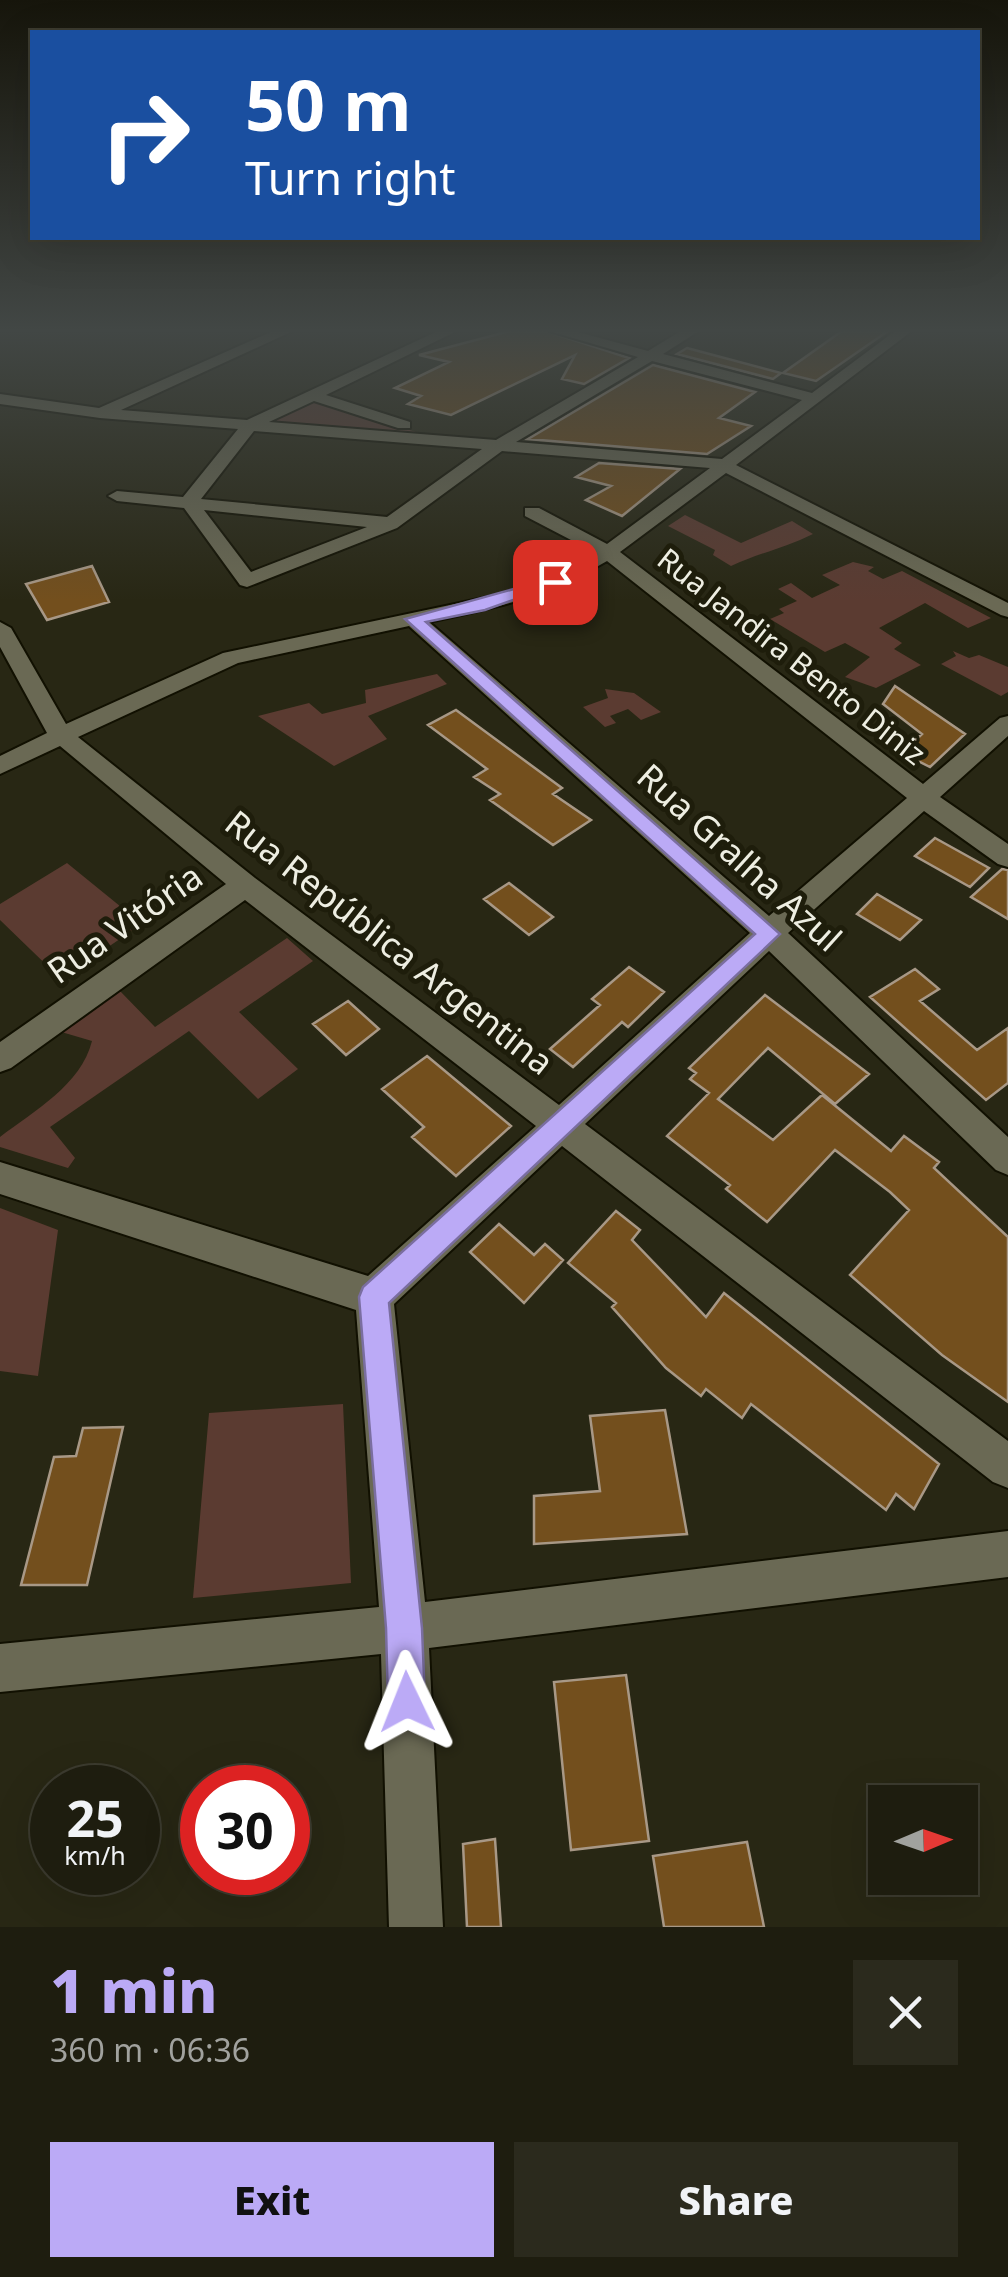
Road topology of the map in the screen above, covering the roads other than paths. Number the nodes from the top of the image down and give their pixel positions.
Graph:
1 (208, 421) edge
2 (256, 421) edge
3 (390, 421) edge
4 (540, 421) edge
5 (781, 421) edge
6 (250, 424) junction
7 (454, 442) junction
8 (498, 446) junction
9 (722, 464) junction
10 (117, 496) dead end
11 (189, 502) junction
12 (532, 512) dead end
13 (390, 524) junction
14 (608, 552) junction
15 (1008, 611) edge
16 (414, 619) junction
17 (0, 628) edge
18 (1008, 723) edge
19 (60, 734) junction
20 (0, 766) edge
21 (924, 798) junction
22 (1008, 857) edge
23 (245, 884) junction
24 (769, 934) junction
25 (0, 1058) edge
26 (561, 1127) junction
27 (1008, 1159) edge
28 (0, 1178) edge
29 (374, 1297) junction
30 (1008, 1467) edge
31 (1008, 1554) edge
32 (404, 1628) junction
33 (0, 1668) edge
34 (416, 1927) edge

1 - 6 street
2 - 6 street
3 - 7 street
4 - 8 street
5 - 9 street
6 - 7 street
6 - 11 street
7 - 8 street
8 - 9 street
8 - 13 street
9 - 14 street
9 - 15 street
10 - 11 street
11 - 13 street
11 - 13 street
12 - 14 street, Rua Jandira Bento Diniz
14 - 16 street
14 - 21 street, Rua Jandira Bento Diniz
16 - 19 street
16 - 24 street, Rua Gralha Azul
17 - 19 street, Rua República Argentina
18 - 21 street
19 - 20 street
19 - 23 street, Rua República Argentina
21 - 22 street, Rua Jandira Bento Diniz
21 - 24 street
23 - 25 street, Rua Vitória
23 - 26 street, Rua República Argentina
24 - 26 street
24 - 27 street, Rua Gralha Azul
26 - 29 street
26 - 30 street, Rua República Argentina
28 - 29 street
29 - 32 street
31 - 32 street
32 - 33 street
32 - 34 street

